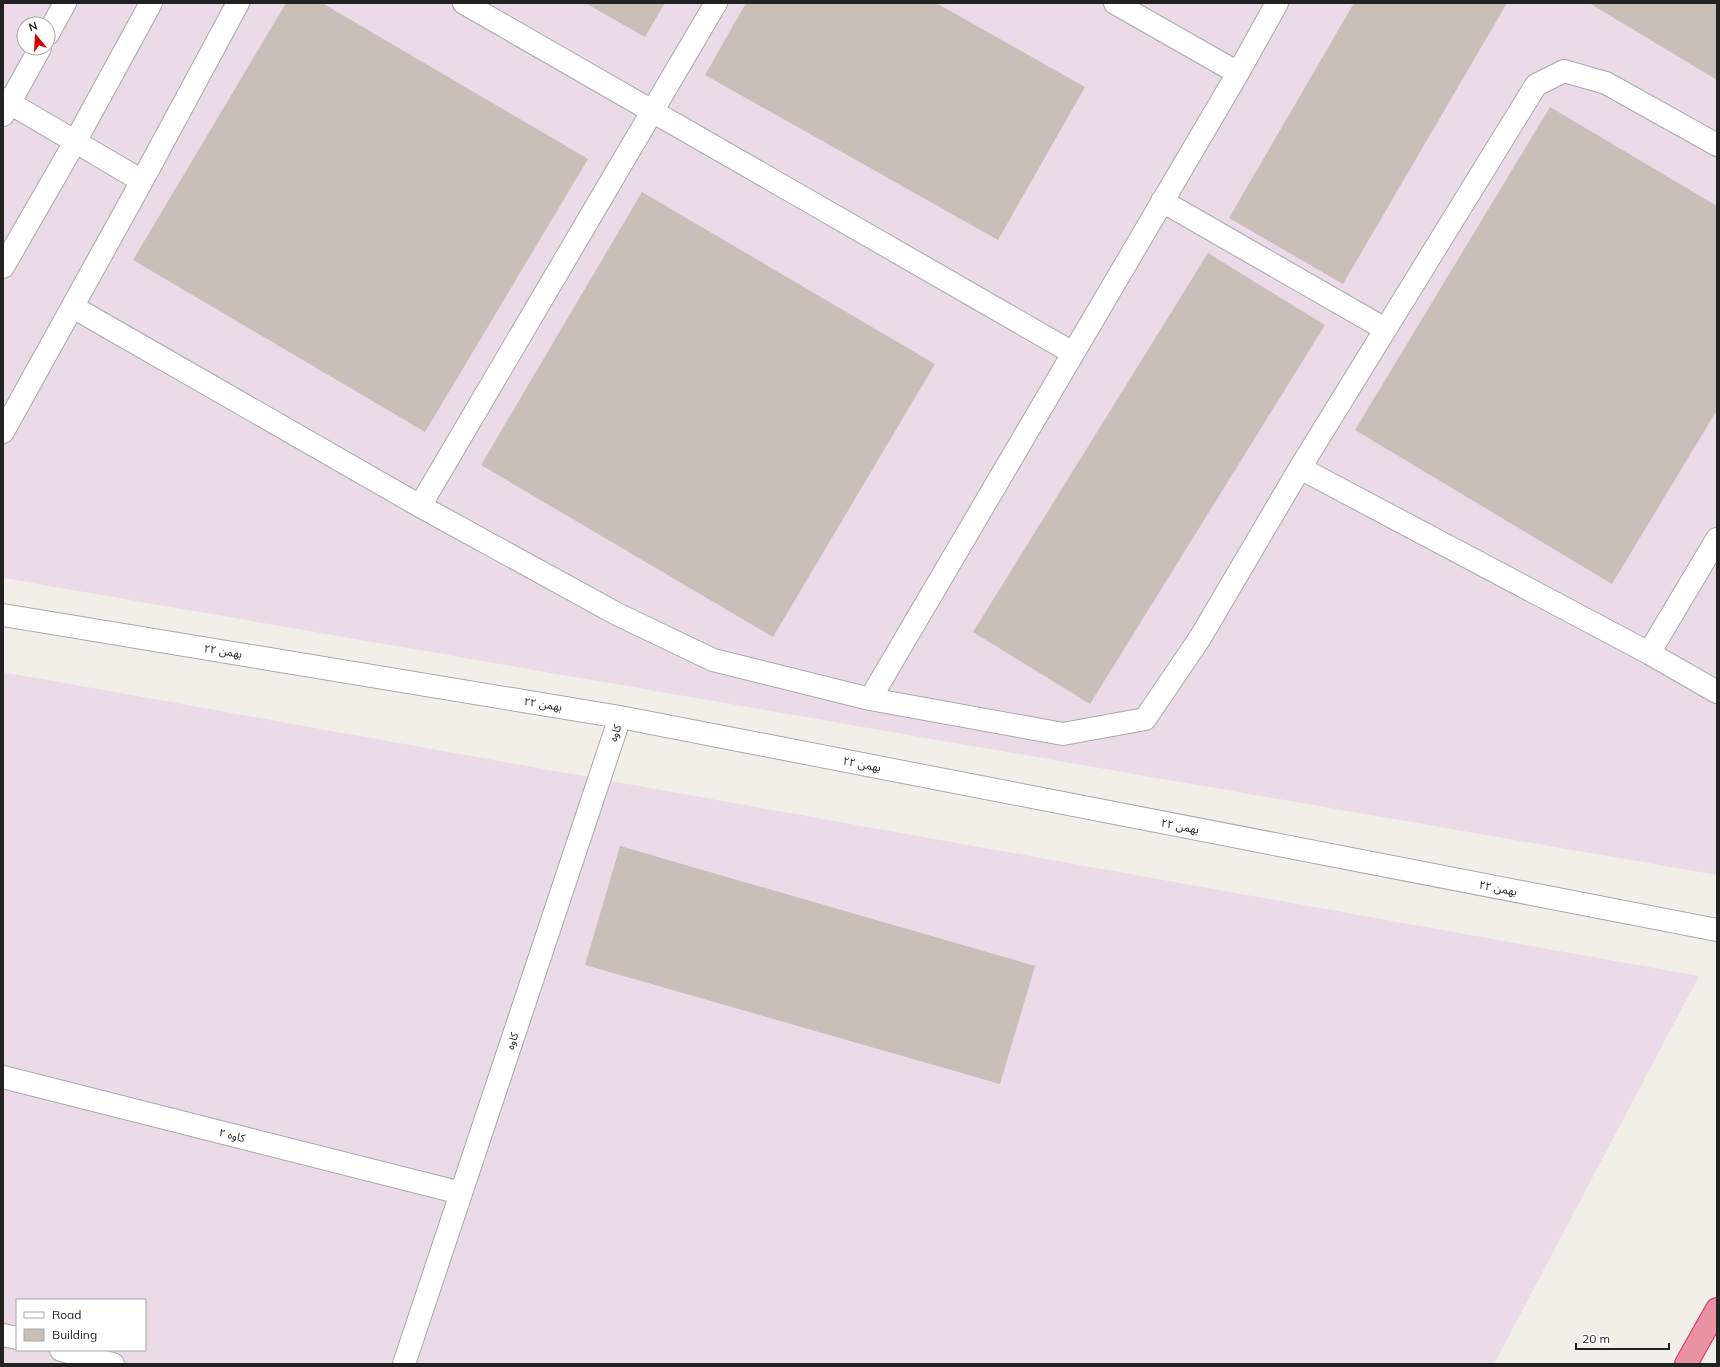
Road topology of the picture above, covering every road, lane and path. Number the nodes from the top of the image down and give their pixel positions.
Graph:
1 (65, 3) edge
2 (151, 3) edge
3 (238, 3) edge
4 (464, 3) edge
5 (716, 3) edge
6 (1115, 3) edge
7 (1277, 3) edge
8 (56, 19) edge
9 (35, 56) edge
10 (1238, 73) junction
11 (5, 106) edge
12 (653, 111) junction
13 (75, 142) junction
14 (1717, 145) edge
15 (142, 181) junction
16 (1162, 201) junction
17 (3, 267) edge
18 (73, 307) junction
19 (1385, 329) junction
20 (1073, 353) junction
21 (3, 432) edge
22 (1300, 468) junction
23 (420, 506) junction
24 (1717, 539) edge
25 (3, 615) edge
26 (1649, 652) junction
27 (1717, 692) edge
28 (870, 698) junction
29 (620, 717) junction
30 (1717, 930) edge
31 (3, 1077) edge
32 (461, 1193) junction
33 (1717, 1309) edge
34 (3, 1334) edge
35 (16, 1338) edge
36 (65, 1351) edge
37 (113, 1364) edge
38 (404, 1364) edge
39 (1686, 1364) edge

1 - 8 lane
2 - 13 lane
3 - 15 lane
4 - 12 lane
5 - 12 lane
6 - 10 lane
7 - 10 lane
9 - 11 lane
10 - 16 lane
11 - 13 lane
12 - 20 lane
12 - 23 lane
13 - 15 lane
13 - 17 lane
14 - 19 lane
15 - 18 lane
16 - 19 lane
16 - 20 lane
18 - 21 lane
18 - 23 lane
19 - 22 lane
20 - 28 lane
22 - 26 lane
22 - 28 lane
23 - 28 lane
24 - 26 lane
25 - 29 lane, ۲۲ بهمن
26 - 27 lane
29 - 30 lane, ۲۲ بهمن
29 - 32 lane, کاوه
31 - 32 lane, کاوه ۲
32 - 38 lane, کاوه
33 - 39 highway
34 - 35 lane
36 - 37 lane

